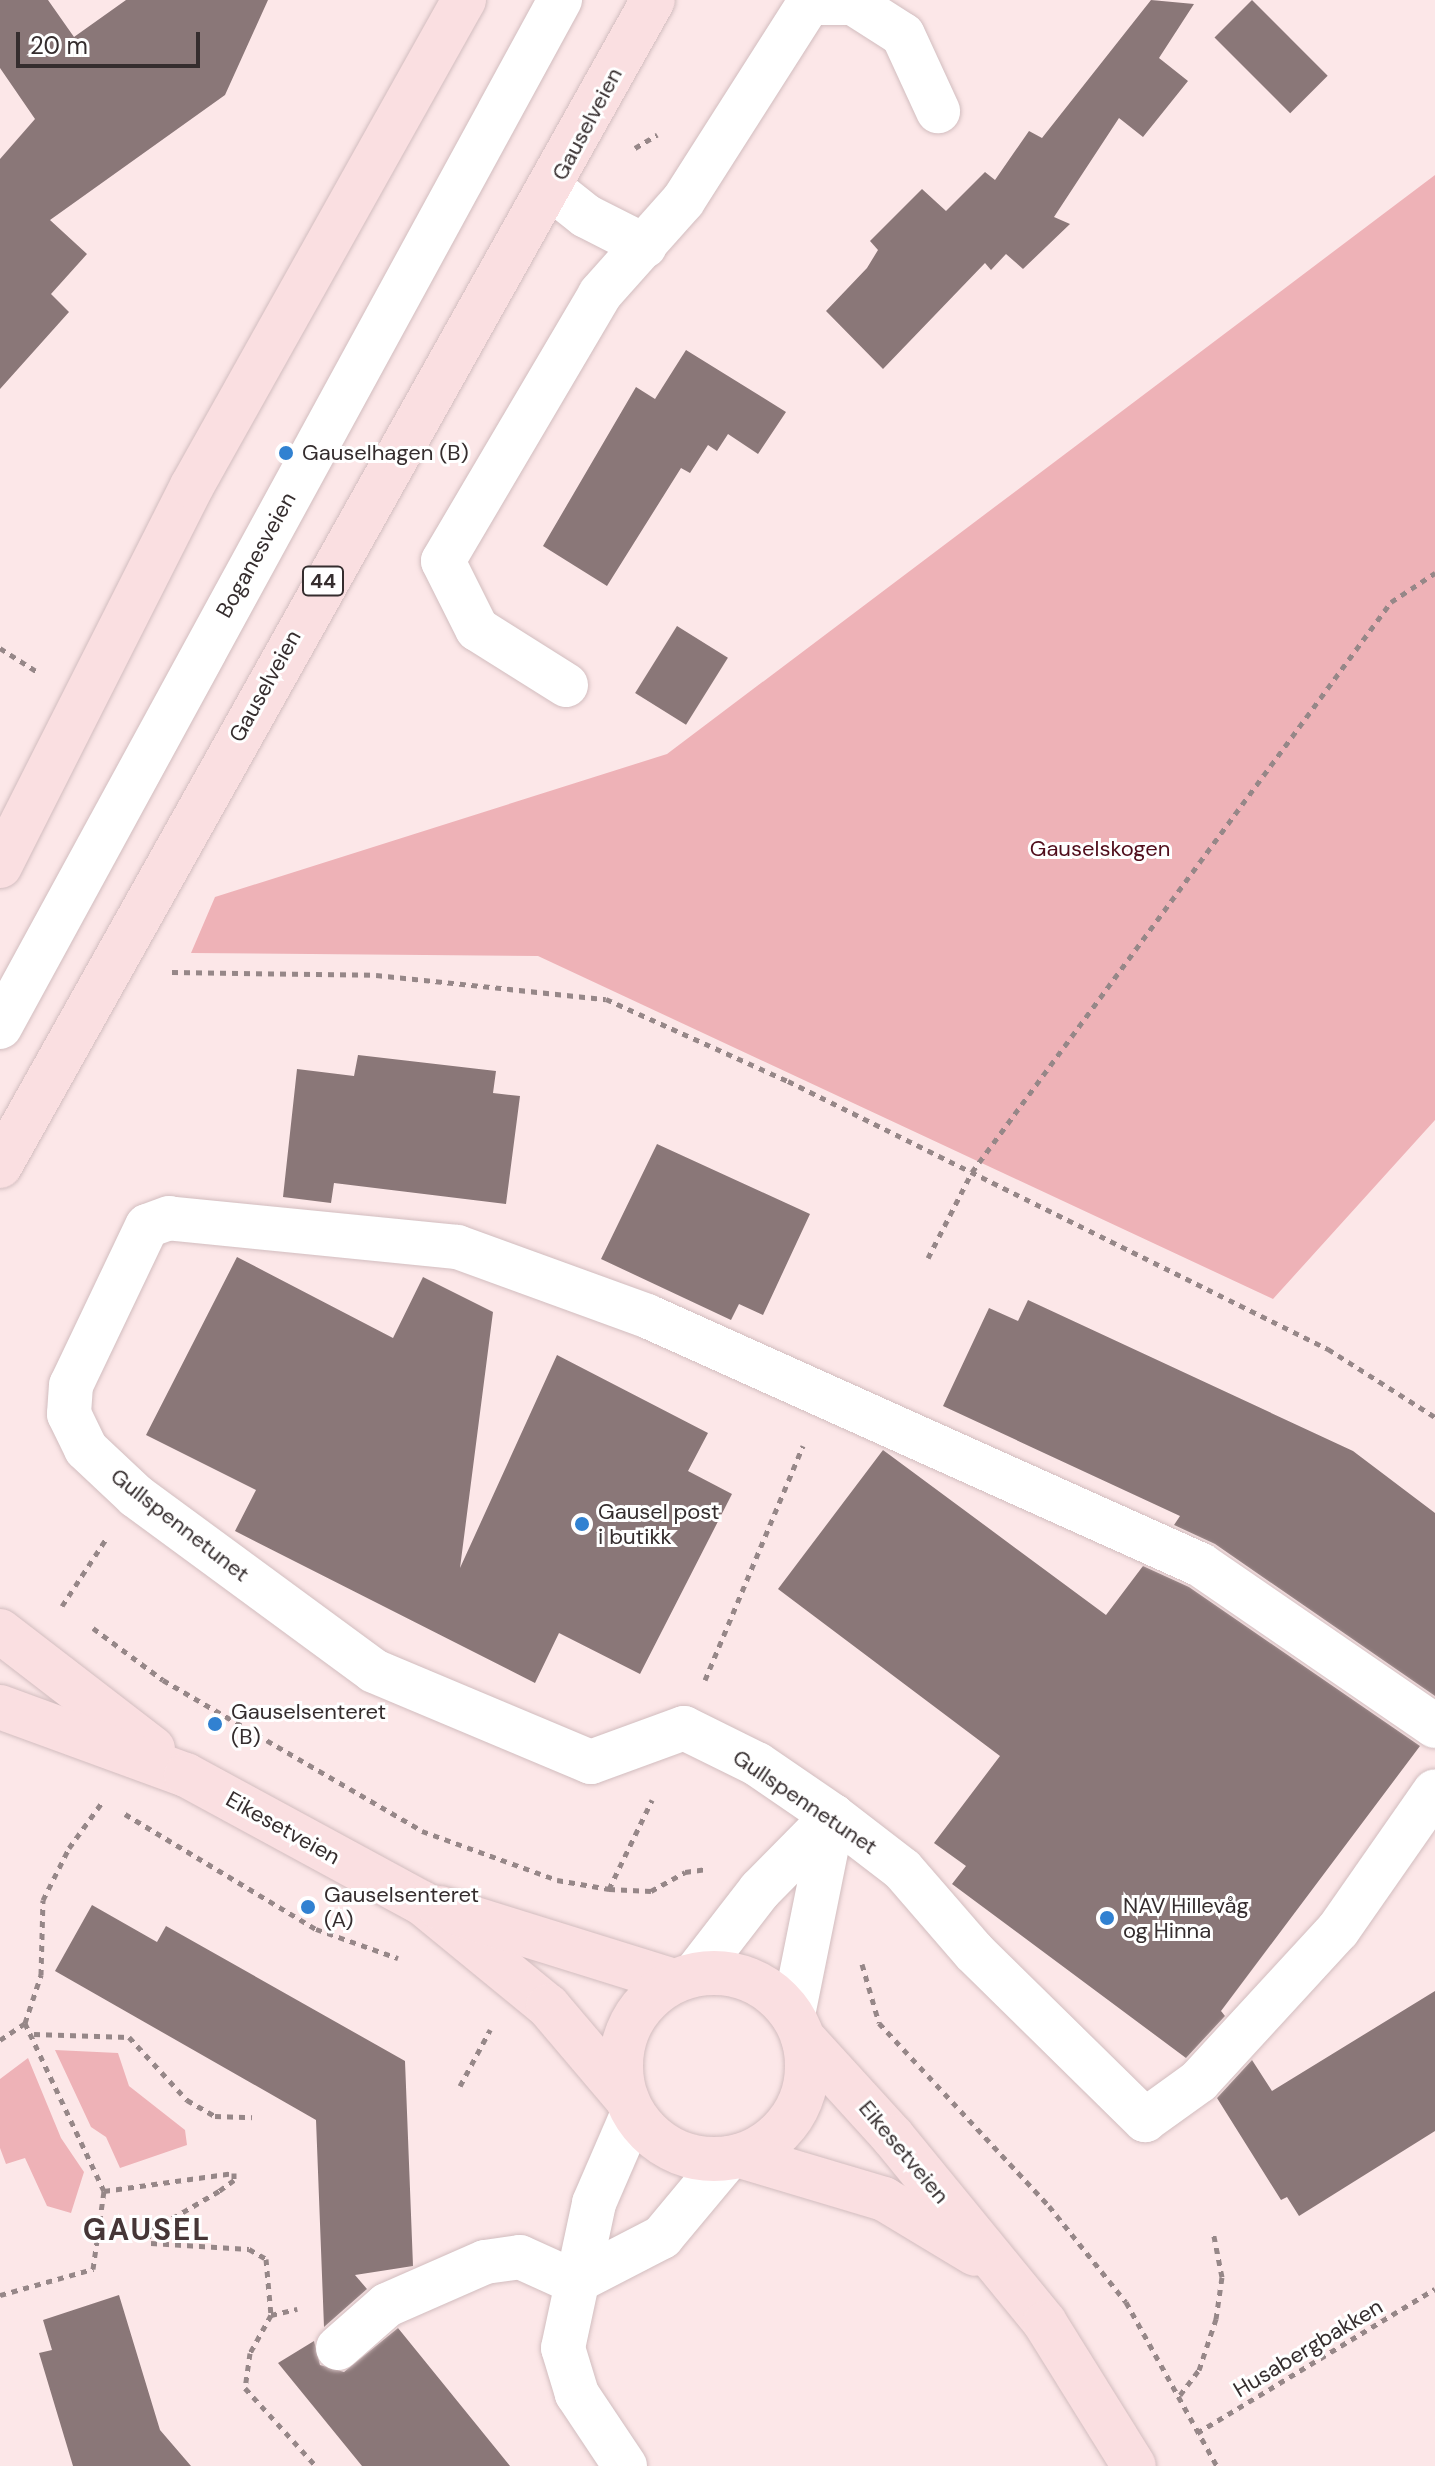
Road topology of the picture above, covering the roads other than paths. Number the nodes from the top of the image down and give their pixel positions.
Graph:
1 (464, 0) edge
2 (560, 0) edge
3 (653, 0) edge
4 (938, 111) dead end
5 (552, 189) junction
6 (645, 246) junction
7 (566, 685) dead end
8 (0, 866) edge
9 (0, 1027) edge
10 (0, 1166) edge
11 (0, 1631) edge
12 (0, 1707) edge
13 (1435, 1726) edge
14 (186, 1775) junction
15 (1435, 1791) edge
16 (833, 1816) junction
17 (422, 1903) junction
18 (685, 1977) junction
19 (798, 2027) junction
20 (630, 2106) junction
21 (734, 2157) junction
22 (1000, 2270) junction
23 (575, 2282) junction
24 (338, 2348) dead end
25 (625, 2466) edge
26 (1134, 2466) edge

1 - 8 main road
2 - 9 street, Boganesveien
3 - 5 main road, Gauselveien / 44
4 - 6 street
5 - 6 street
5 - 10 main road, Gauselveien / 44
6 - 7 street
11 - 14 main road, Eikesetveien
12 - 14 main road, Eikesetveien
13 - 16 street, Gullspennetunet
14 - 17 main road, Eikesetveien
15 - 16 street, Gullspennetunet
16 - 18 street
16 - 19 street
17 - 18 main road, Eikesetveien
17 - 20 main road, Eikesetveien
18 - 19 main road
18 - 20 main road
19 - 21 main road
19 - 22 main road, Eikesetveien
20 - 21 main road
20 - 23 street
21 - 22 main road, Eikesetveien
21 - 23 street
22 - 26 main road, Eikesetveien
23 - 24 street
23 - 25 street

